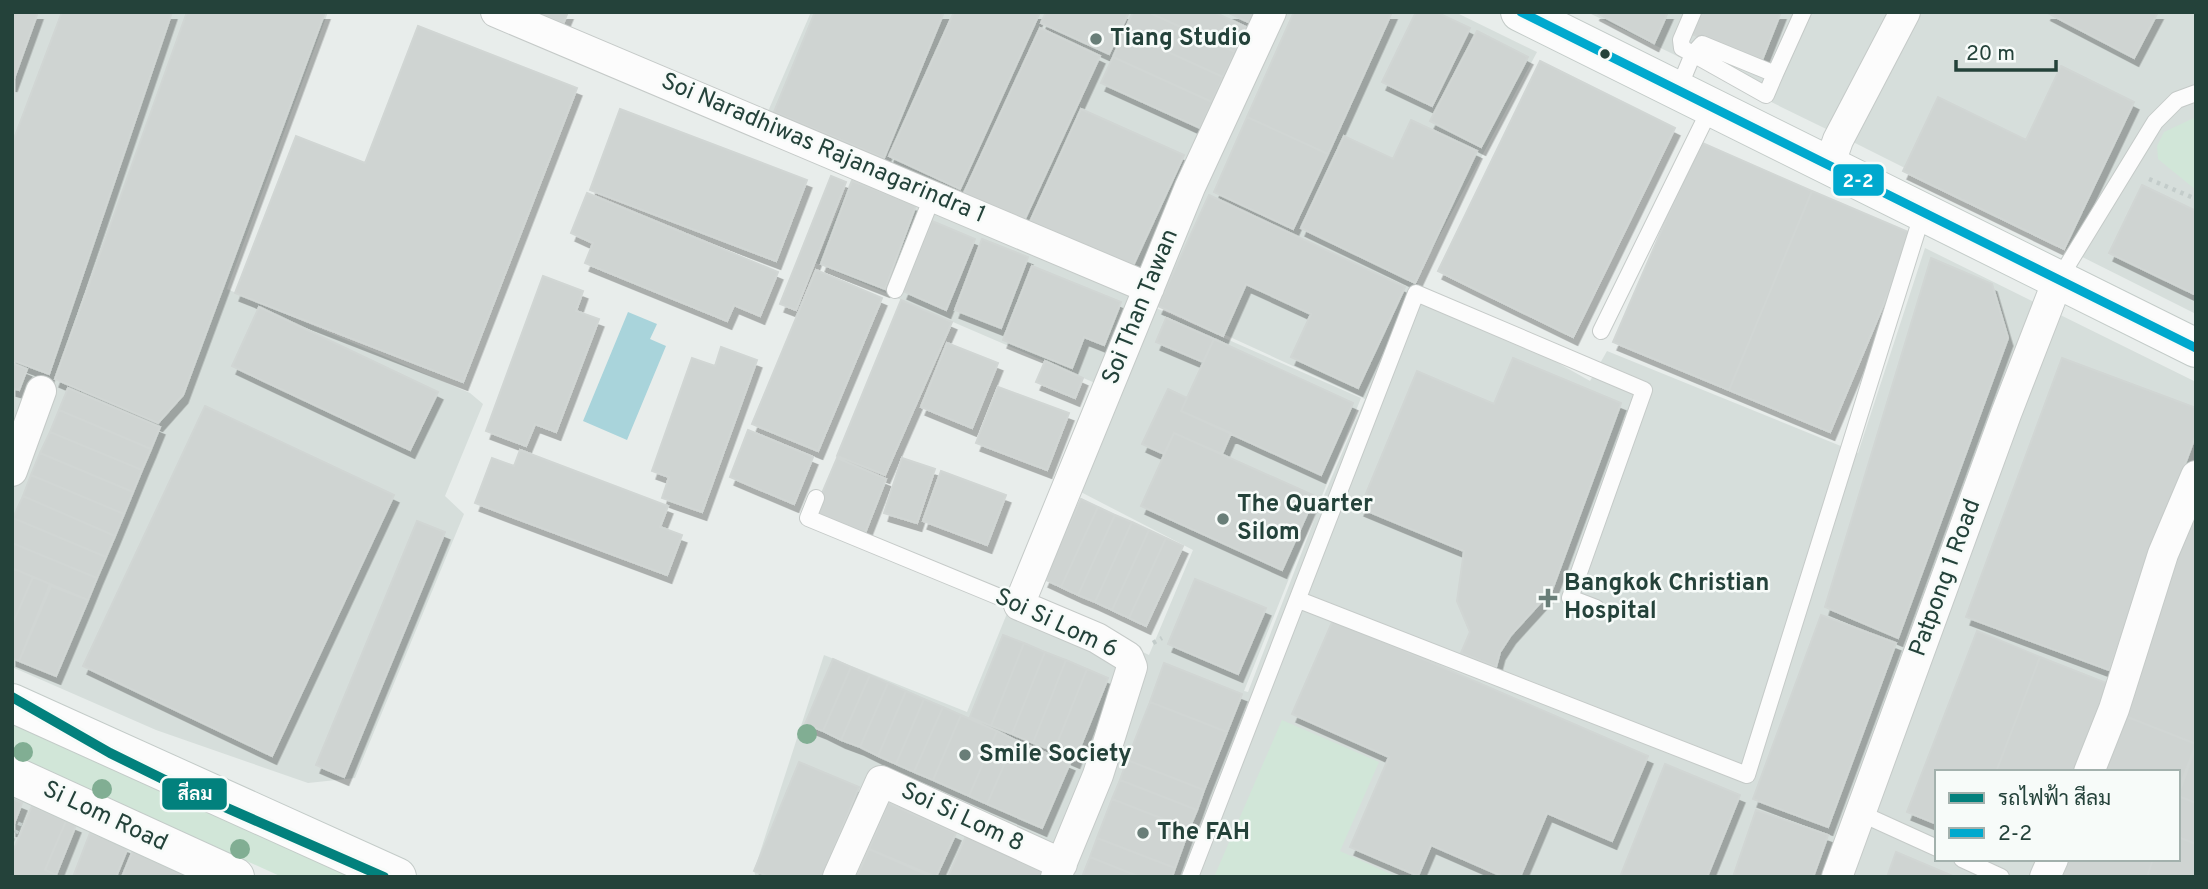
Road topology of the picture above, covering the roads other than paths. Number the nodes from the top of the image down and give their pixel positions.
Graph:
1 (496, 12) edge
2 (1271, 12) edge
3 (1693, 12) edge
4 (1803, 12) edge
5 (1905, 12) edge
6 (1543, 17) edge
7 (1693, 54) junction
8 (1678, 90) junction
9 (2196, 93) edge
10 (1711, 107) junction
11 (1829, 166) junction
12 (933, 195) junction
13 (1923, 212) junction
14 (2058, 280) junction
15 (1149, 288) junction
16 (895, 290) dead end
17 (1601, 331) dead end
18 (2196, 348) edge
19 (41, 391) dead end
20 (12, 471) edge
21 (2196, 476) edge
22 (816, 498) dead end
23 (1299, 600) junction
24 (1019, 605) junction
25 (1596, 608) dead end
26 (12, 704) edge
27 (2090, 770) edge
28 (12, 775) edge
29 (1860, 813) junction
30 (1935, 847) edge
31 (1966, 861) edge
32 (2052, 861) edge
33 (1059, 870) edge
34 (220, 873) edge
35 (397, 877) edge
36 (838, 877) edge
37 (1190, 877) edge
38 (1837, 877) edge
39 (2001, 877) edge
40 (2045, 877) edge

1 - 12 street, Soi Naradhiwas Rajanagarindra 1
2 - 15 street, Soi Than Tawan
3 - 7 lane
4 - 7 lane
5 - 11 street
6 - 8 main road
7 - 8 lane
8 - 10 main road
9 - 14 lane
10 - 11 main road
10 - 17 lane
11 - 13 main road
12 - 15 street, Soi Naradhiwas Rajanagarindra 1
12 - 16 lane
13 - 14 main road
13 - 23 lane
14 - 18 main road
14 - 29 street, Patpong 1 Road
15 - 24 street, Soi Than Tawan
19 - 20 street
21 - 27 street
22 - 24 lane, Soi Si Lom 6
23 - 25 lane
23 - 37 lane
24 - 33 street, Soi Si Lom 6
26 - 35 main road
28 - 34 main road, Si Lom Road
29 - 30 lane
29 - 38 street, Patpong 1 Road
31 - 39 lane
32 - 40 street
33 - 36 street, Soi Si Lom 8

